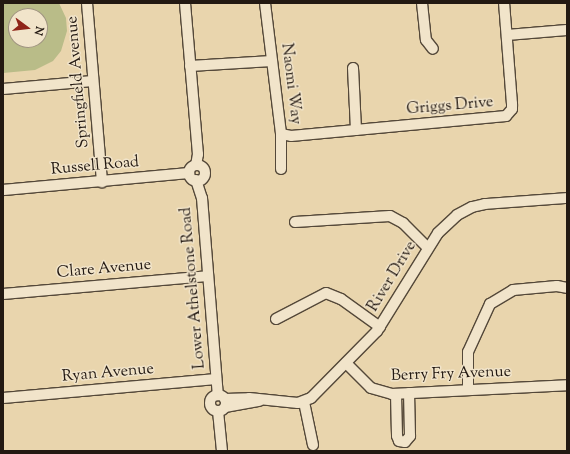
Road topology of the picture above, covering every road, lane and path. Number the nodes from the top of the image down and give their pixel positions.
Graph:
1 (87, 3) edge
2 (185, 3) edge
3 (266, 3) edge
4 (422, 3) edge
5 (504, 3) edge
6 (567, 30) edge
7 (507, 35) junction
8 (433, 49) dead end
9 (272, 61) junction
10 (190, 66) junction
11 (353, 68) dead end
12 (93, 81) junction
13 (3, 89) edge
14 (356, 130) junction
15 (281, 134) junction
16 (281, 169) dead end
17 (193, 173) junction
18 (102, 182) junction
19 (3, 190) edge
20 (567, 198) edge
21 (295, 222) dead end
22 (428, 248) junction
23 (208, 276) junction
24 (567, 288) edge
25 (3, 294) edge
26 (276, 318) dead end
27 (380, 327) junction
28 (346, 364) junction
29 (216, 379) junction
30 (567, 385) edge
31 (468, 389) junction
32 (409, 393) junction
33 (396, 394) junction
34 (3, 398) edge
35 (304, 402) junction
36 (222, 403) junction
37 (313, 445) dead end
38 (222, 451) edge

1 - 12 street, Springfield Avenue
2 - 10 street, Lower Athelstone Road
3 - 9 street, Naomi Way
4 - 8 street
5 - 7 street, Griggs Drive
6 - 7 street
7 - 14 street, Griggs Drive
9 - 10 street
9 - 15 street, Naomi Way
10 - 17 street, Lower Athelstone Road
11 - 14 street
12 - 13 street
12 - 18 street, Springfield Avenue
14 - 15 street, Griggs Drive
15 - 16 street, Naomi Way
17 - 18 street, Russell Road
17 - 23 street, Lower Athelstone Road
18 - 19 street, Russell Road
20 - 22 street, River Drive
21 - 22 street
22 - 27 street, River Drive
23 - 25 street, Clare Avenue
23 - 29 street, Lower Athelstone Road
24 - 31 street
26 - 27 street
27 - 28 street, River Drive
28 - 33 street, Berry Fry Avenue
28 - 35 street, River Drive
29 - 34 street, Ryan Avenue
29 - 36 street, Lower Athelstone Road
30 - 31 street, Berry Fry Avenue
31 - 32 street, Berry Fry Avenue
32 - 33 street, Berry Fry Avenue
32 - 33 street
35 - 36 street
35 - 37 street
36 - 38 street, Lower Athelstone Road

